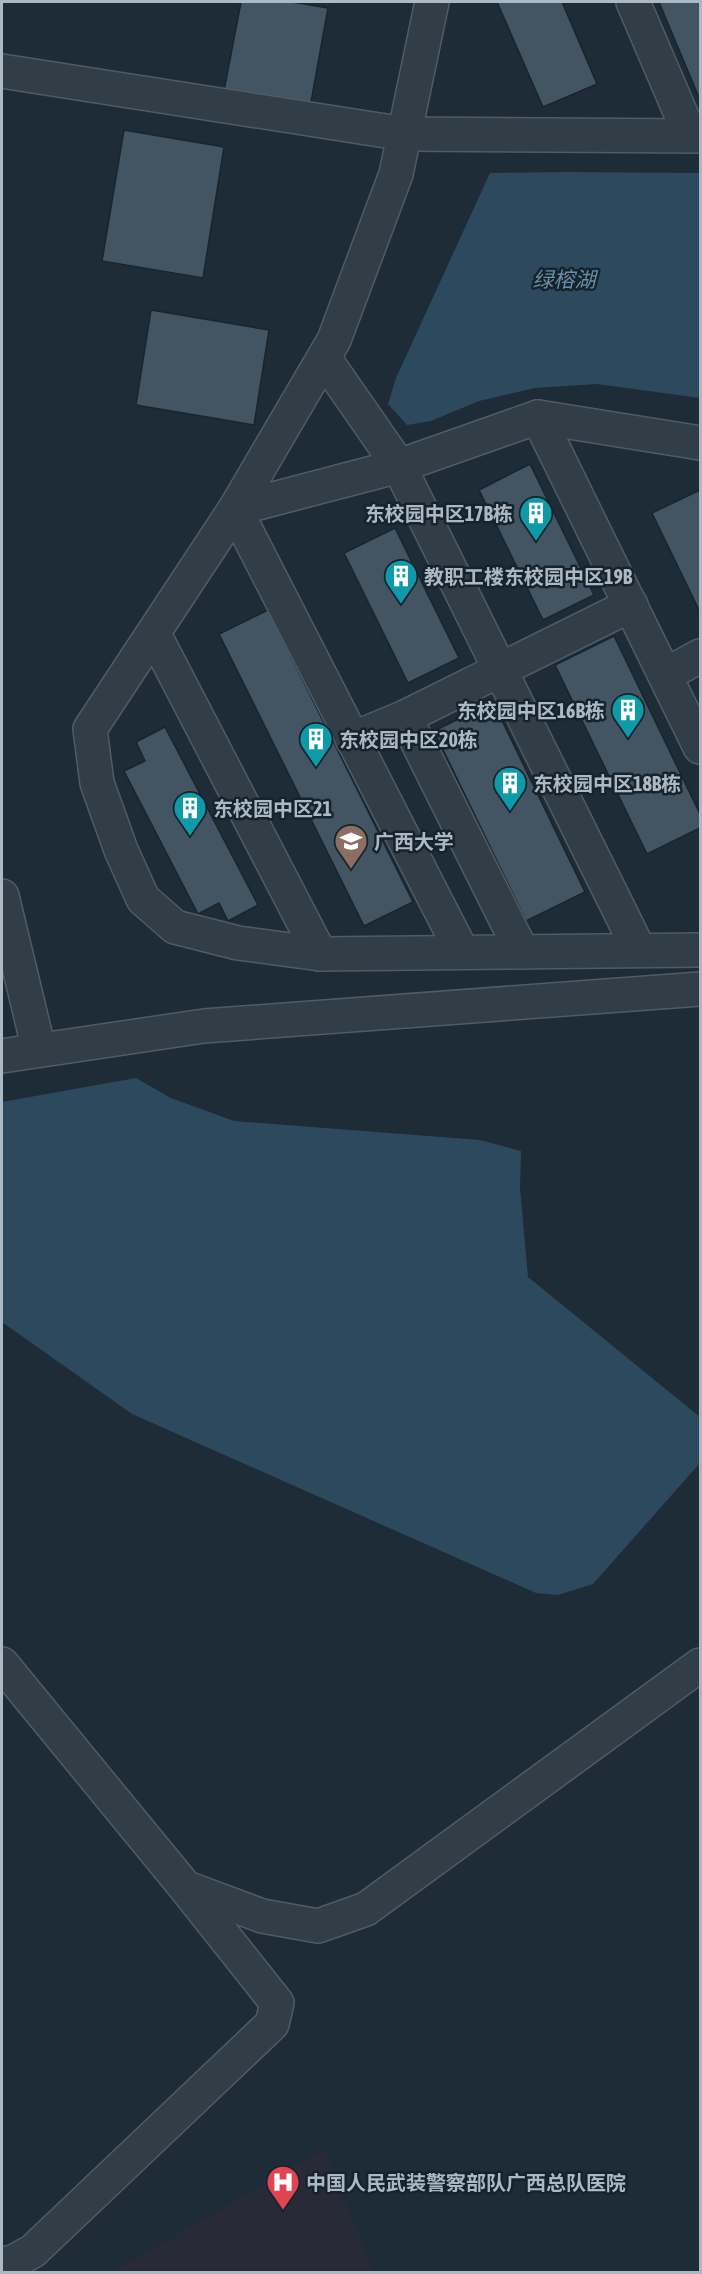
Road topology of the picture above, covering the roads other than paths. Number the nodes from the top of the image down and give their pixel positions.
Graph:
1 (432, 2) edge
2 (633, 2) edge
3 (2, 71) edge
4 (405, 134) junction
5 (695, 135) edge
6 (324, 358) junction
7 (538, 417) junction
8 (700, 443) edge
9 (399, 466) junction
10 (235, 509) junction
11 (631, 605) junction
12 (154, 634) junction
13 (700, 656) edge
14 (501, 671) junction
15 (665, 675) junction
16 (405, 717) junction
17 (352, 739) junction
18 (700, 747) edge
19 (2, 896) edge
20 (639, 950) junction
21 (700, 950) edge
22 (462, 952) junction
23 (522, 952) junction
24 (320, 954) junction
25 (700, 989) edge
26 (39, 1050) junction
27 (2, 1056) edge
28 (2, 1664) edge
29 (700, 1665) edge
30 (185, 1887) junction
31 (2, 2264) edge

1 - 4 street
2 - 5 street
3 - 4 street
4 - 5 street
4 - 6 street
6 - 9 street
6 - 10 street
7 - 8 street
7 - 9 street
7 - 11 street
9 - 10 street
9 - 14 street
10 - 12 street
10 - 17 street
11 - 14 street
11 - 15 street
12 - 24 street
12 - 24 street
13 - 15 street
14 - 16 street
14 - 20 street
15 - 18 street
16 - 17 street
16 - 23 street
17 - 22 street
19 - 26 street
20 - 21 street
20 - 23 street
22 - 23 street
22 - 24 street
25 - 26 street
26 - 27 street
28 - 30 street
29 - 30 street
30 - 31 street

